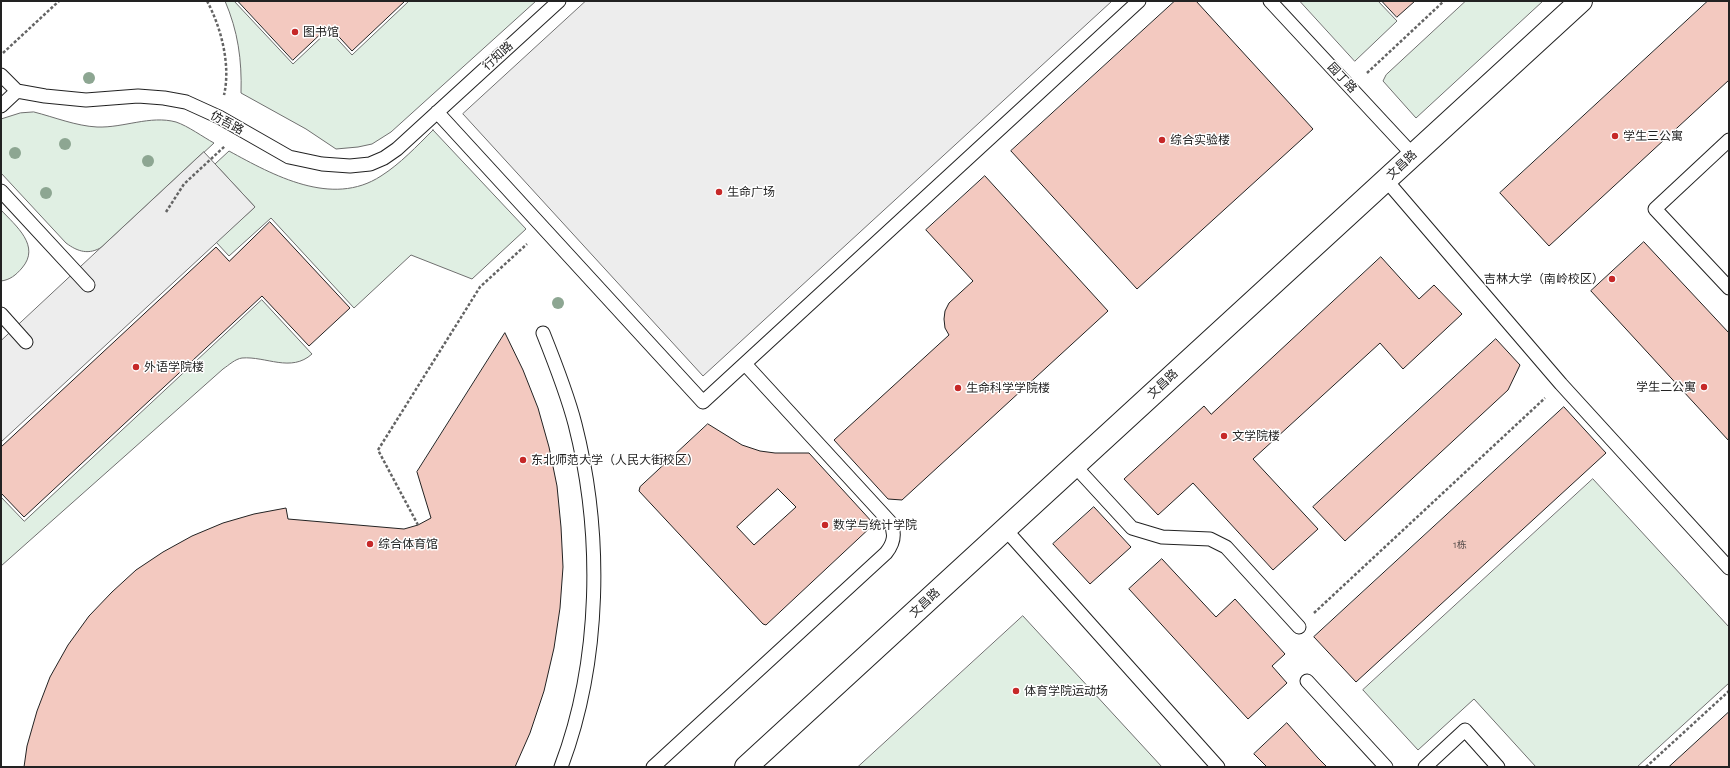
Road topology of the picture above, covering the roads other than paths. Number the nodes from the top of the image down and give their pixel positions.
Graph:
1 (559, 1) edge
2 (1139, 1) edge
3 (1270, 1) edge
4 (1581, 1) edge
5 (1, 75) edge
6 (17, 91) junction
7 (1, 106) edge
8 (437, 112) junction
9 (1729, 140) edge
10 (1413, 155) junction
11 (1386, 180) junction
12 (1, 191) edge
13 (88, 284) dead end
14 (1729, 288) edge
15 (1, 314) edge
16 (543, 333) dead end
17 (26, 342) dead end
18 (745, 364) junction
19 (1074, 465) junction
20 (1005, 529) junction
21 (1729, 568) edge
22 (1299, 626) road end
23 (1307, 681) dead end
24 (561, 767) edge
25 (653, 767) edge
26 (746, 767) edge
27 (1218, 767) edge
28 (1386, 767) edge
29 (1424, 767) edge
30 (1498, 767) edge

1 - 8 lane, 行知路
2 - 18 lane
3 - 10 lane, 园丁路
4 - 10 street, 文昌路
5 - 6 lane
6 - 7 lane
6 - 8 lane, 仿吾路
8 - 18 lane
9 - 14 lane
10 - 11 street, 文昌路
11 - 19 street, 文昌路
11 - 21 lane
12 - 13 lane
15 - 17 lane
16 - 24 lane
18 - 25 lane
19 - 20 street, 文昌路
19 - 22 lane
20 - 26 street, 文昌路
20 - 27 lane
23 - 28 lane
29 - 30 lane

